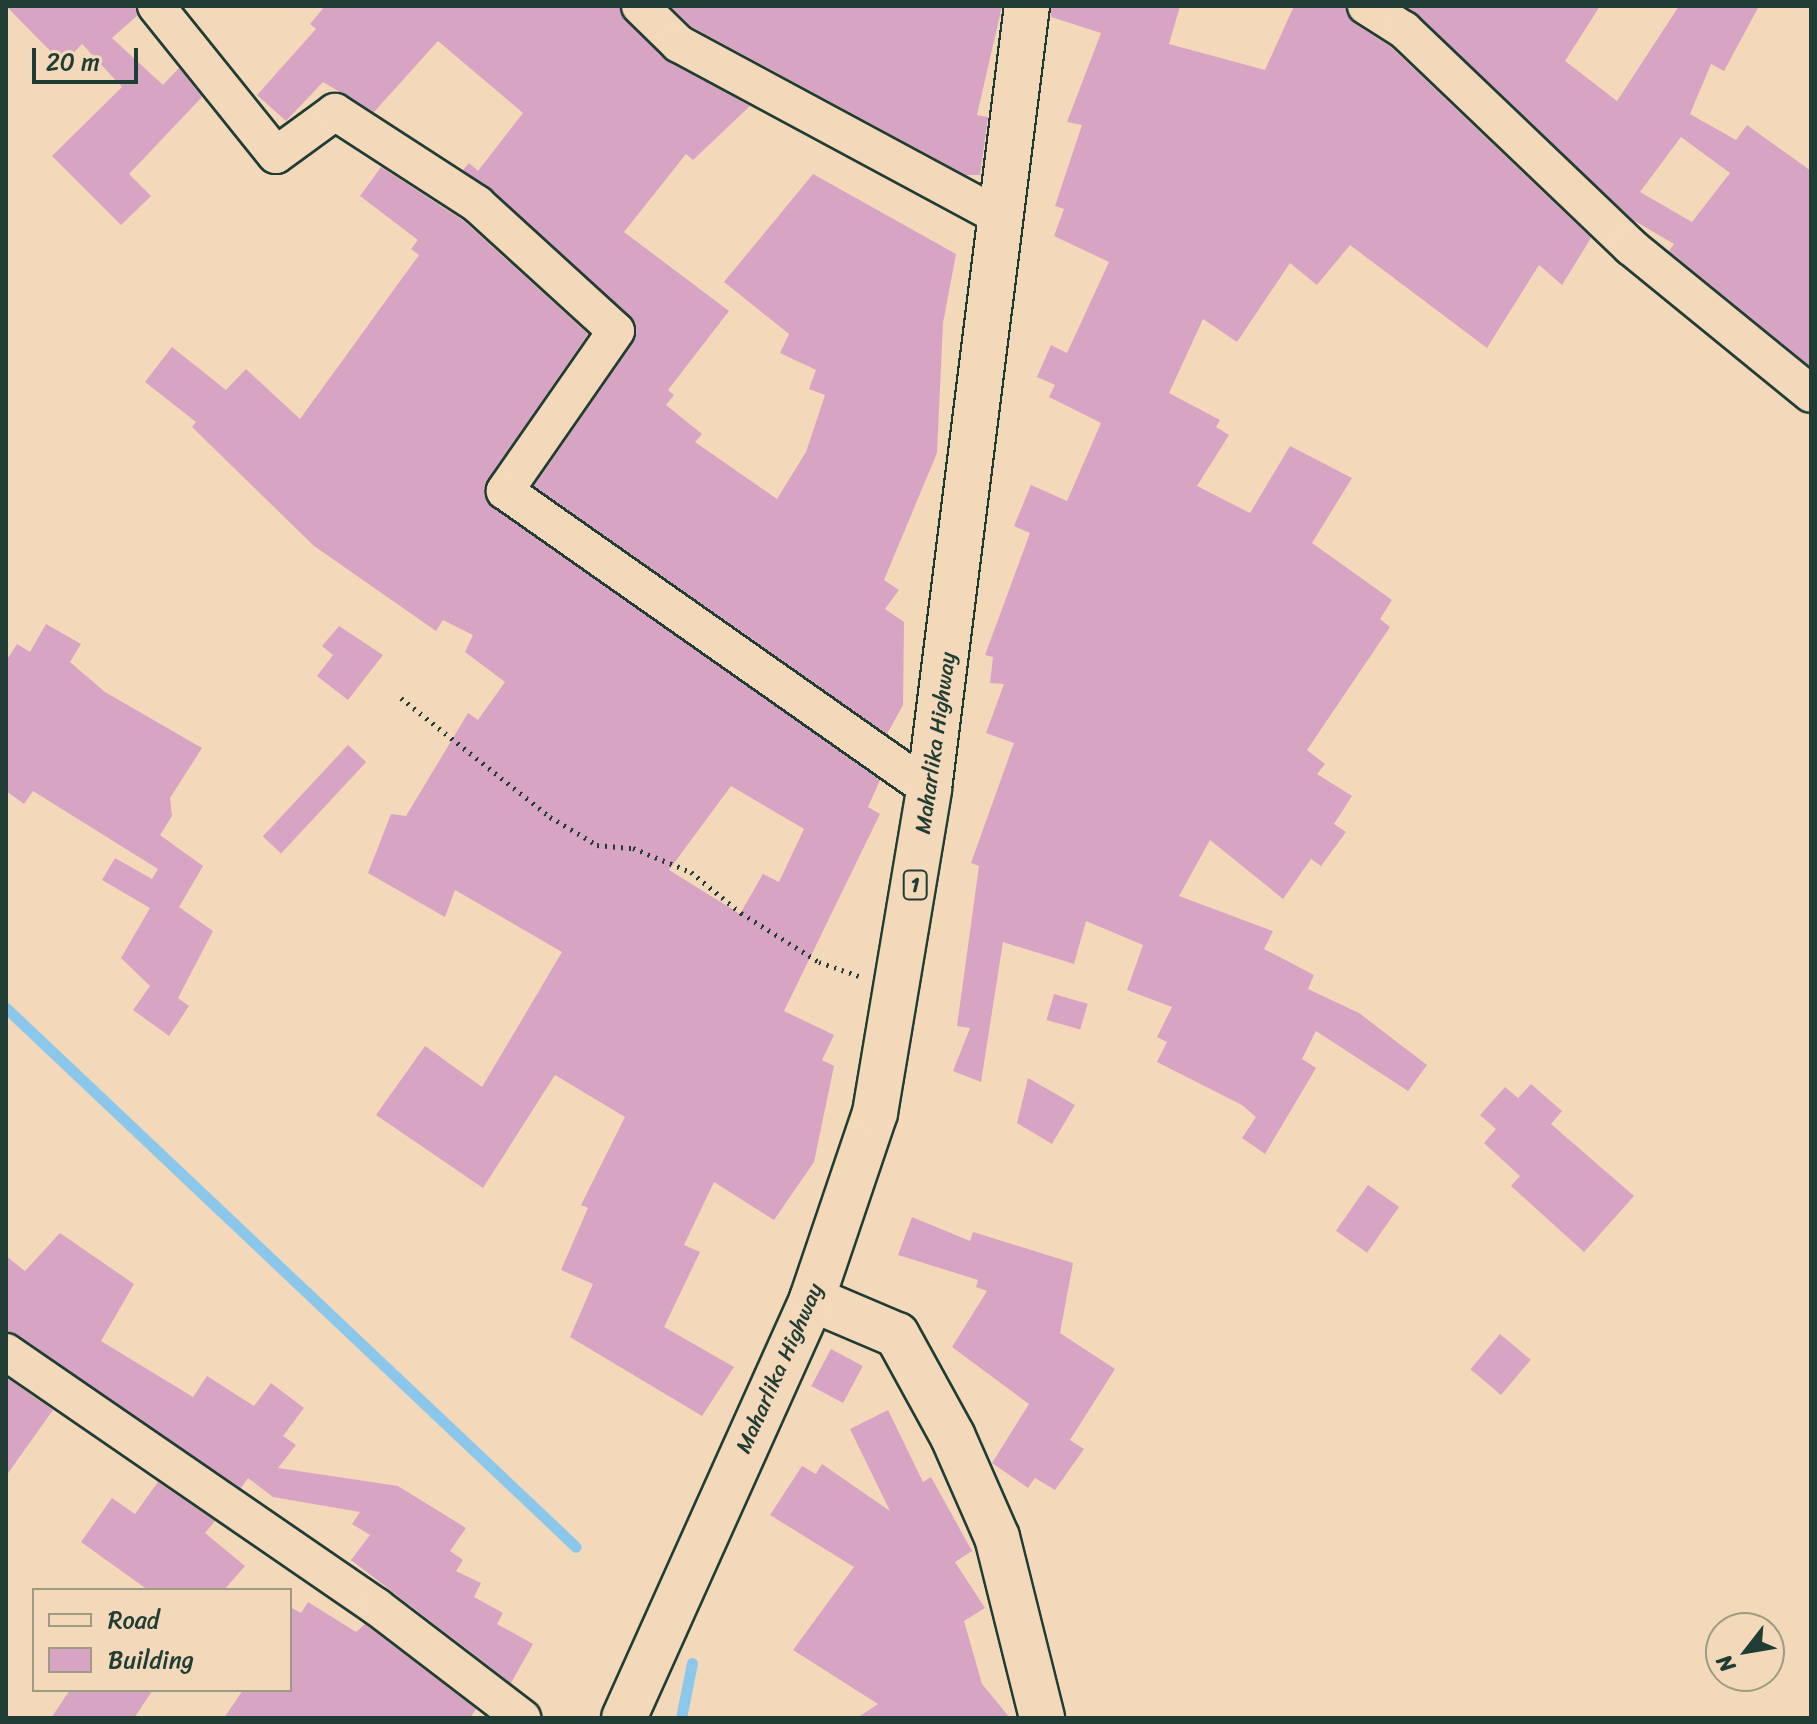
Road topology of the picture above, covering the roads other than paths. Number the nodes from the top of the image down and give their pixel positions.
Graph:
1 (156, 6) edge
2 (640, 6) edge
3 (1027, 6) edge
4 (1366, 6) edge
5 (1002, 218) junction
6 (1811, 394) edge
7 (929, 789) junction
8 (812, 1299) junction
9 (6, 1352) edge
10 (522, 1718) edge
11 (624, 1718) edge
12 (1042, 1718) edge

1 - 7 street
2 - 5 street
3 - 5 main road, Maharlika Highway / 1
4 - 6 street
5 - 7 main road, Maharlika Highway / 1
7 - 8 main road, Maharlika Highway / 1
8 - 11 main road, Maharlika Highway / 1
8 - 12 main road
9 - 10 street

